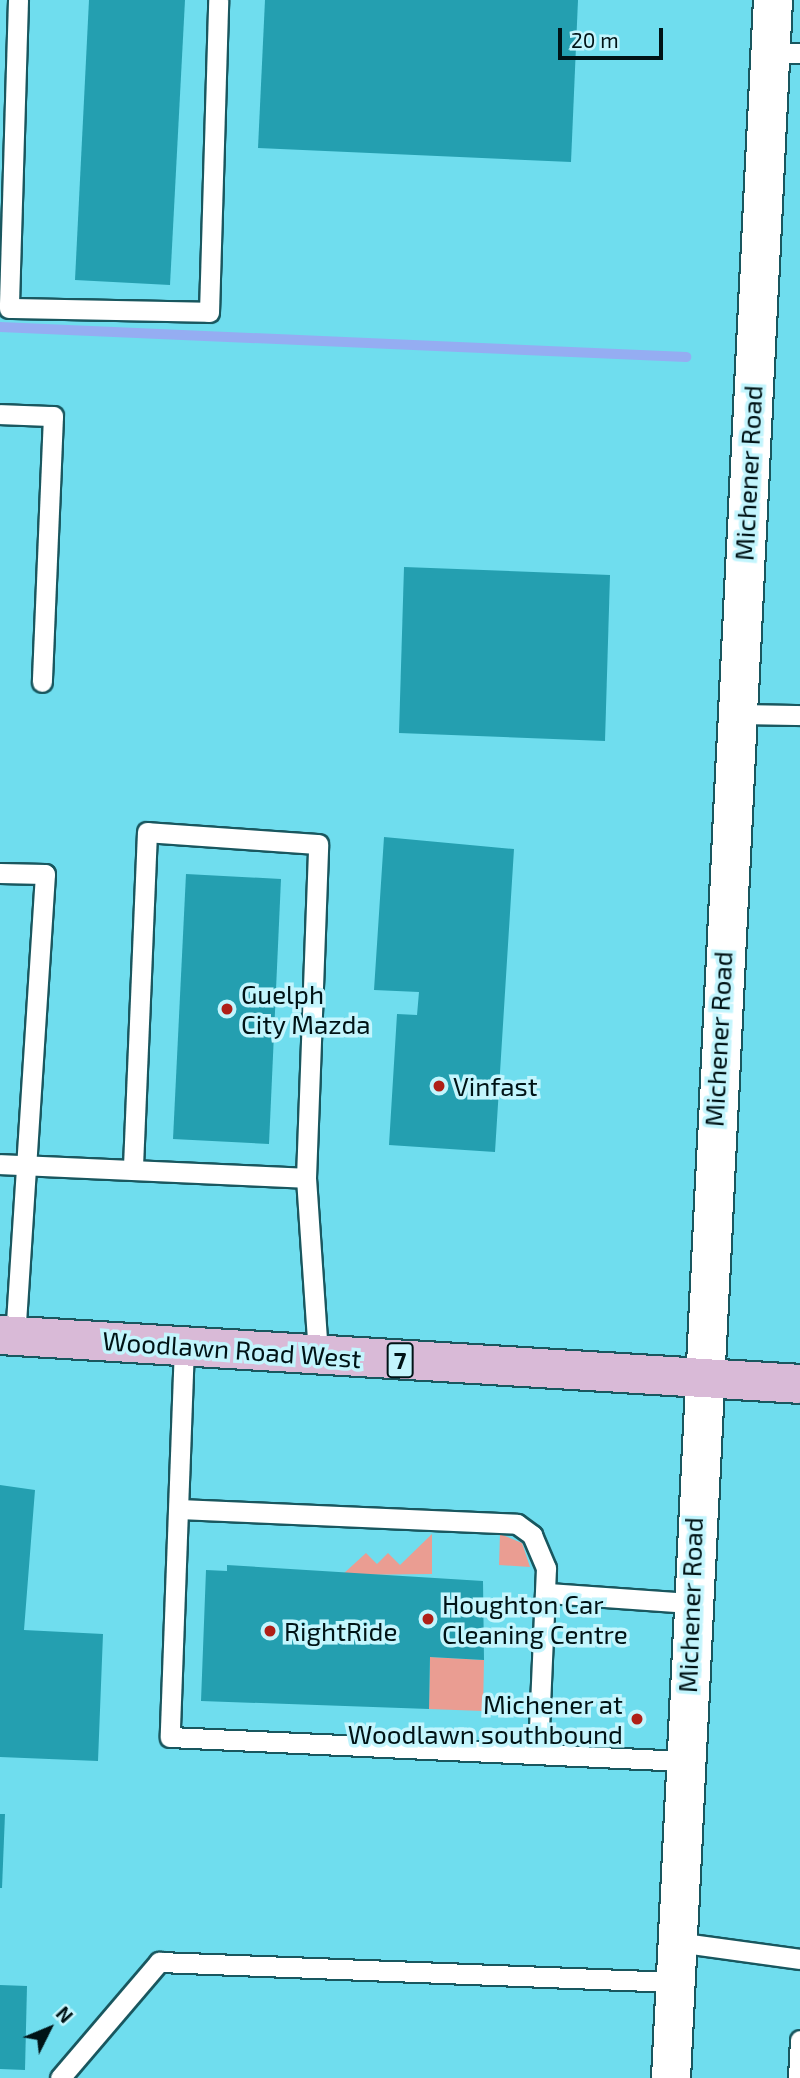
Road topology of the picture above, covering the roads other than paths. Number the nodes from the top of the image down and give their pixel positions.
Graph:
1 (18, 0) edge
2 (218, 0) edge
3 (773, 0) edge
4 (785, 53) edge
5 (4, 307) edge
6 (0, 414) edge
7 (42, 682) dead end
8 (735, 714) junction
9 (800, 715) edge
10 (0, 873) edge
11 (0, 1164) edge
12 (26, 1165) junction
13 (133, 1170) junction
14 (306, 1178) junction
15 (7, 1335) edge
16 (184, 1346) junction
17 (318, 1355) junction
18 (700, 1379) junction
19 (800, 1384) edge
20 (178, 1509) junction
21 (547, 1593) junction
22 (691, 1603) junction
23 (538, 1753) junction
24 (684, 1760) junction
25 (676, 1942) junction
26 (800, 1959) edge
27 (675, 1982) junction
28 (800, 2040) edge
29 (60, 2078) edge
30 (671, 2078) edge
31 (798, 2078) edge

1 - 5 lane
2 - 5 lane
3 - 4 street, Michener Road
4 - 8 street, Michener Road
6 - 7 lane
8 - 9 lane
8 - 18 street, Michener Road
10 - 12 lane
11 - 12 lane
12 - 13 lane
12 - 15 lane
13 - 14 lane
13 - 14 lane
14 - 17 lane
15 - 16 main road, Woodlawn Road West / 7
16 - 17 main road, Woodlawn Road West / 7
16 - 20 lane
17 - 18 main road, Woodlawn Road West / 7
18 - 19 main road, Woodlawn Road West / 7
18 - 22 street, Michener Road
20 - 21 lane
20 - 23 lane
21 - 22 lane
21 - 23 lane
22 - 24 street, Michener Road
23 - 24 lane
24 - 25 street, Michener Road
25 - 26 lane
25 - 27 street, Michener Road
27 - 29 lane
27 - 30 street, Michener Road
28 - 31 lane

